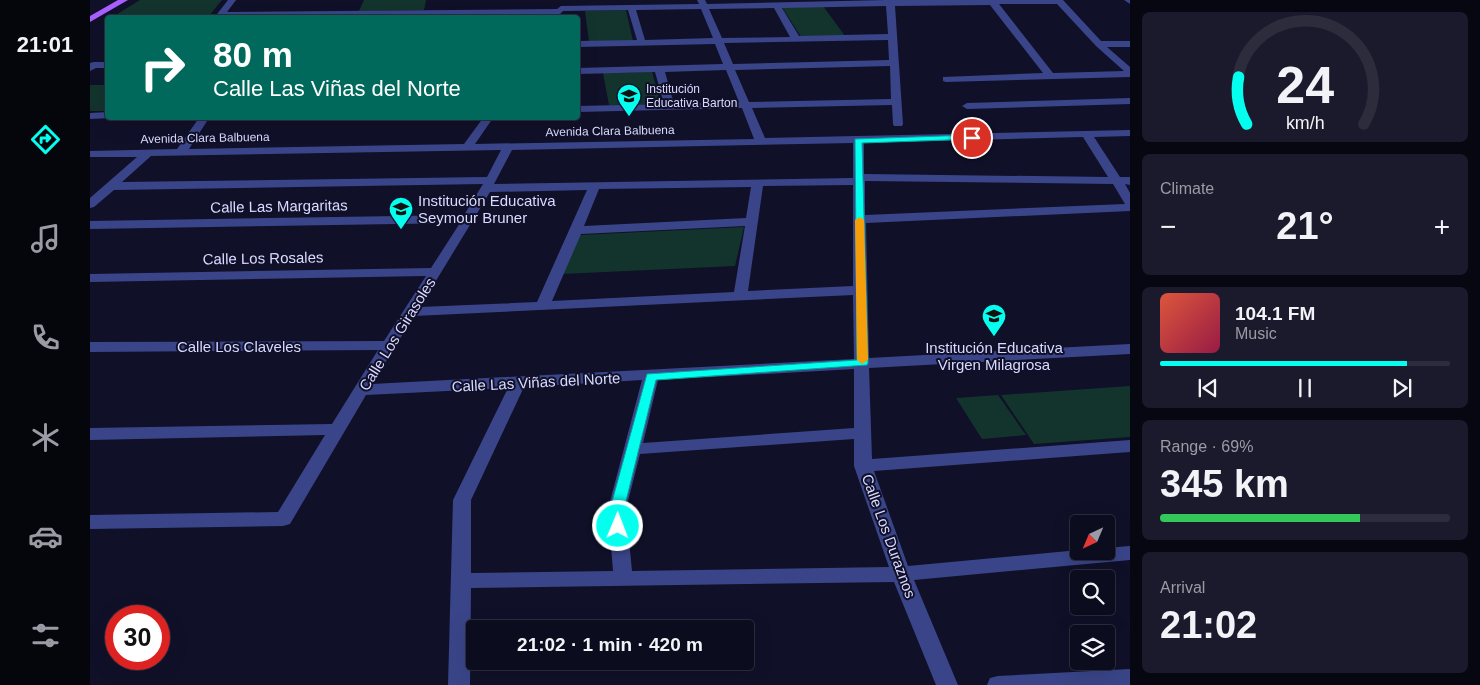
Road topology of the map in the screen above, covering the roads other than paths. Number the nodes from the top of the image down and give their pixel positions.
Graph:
1 (124, 0) edge
2 (232, 0) edge
3 (567, 0) edge
4 (991, 0) edge
5 (1059, 0) edge
6 (890, 1) edge
7 (703, 3) edge
8 (776, 5) junction
9 (631, 8) junction
10 (558, 13) edge
11 (220, 15) edge
12 (332, 15) edge
13 (90, 19) edge
14 (892, 37) junction
15 (796, 39) junction
16 (719, 40) junction
17 (642, 42) junction
18 (580, 44) edge
19 (1099, 44) junction
20 (1130, 44) edge
21 (893, 63) junction
22 (105, 65) edge
23 (730, 67) junction
24 (90, 68) edge
25 (659, 69) junction
26 (580, 71) edge
27 (1130, 73) edge
28 (1050, 76) junction
29 (946, 79) dead end
30 (1130, 101) edge
31 (896, 102) junction
32 (746, 105) junction
33 (967, 106) dead end
34 (670, 107) junction
35 (580, 109) edge
36 (105, 115) edge
37 (90, 116) edge
38 (203, 120) edge
39 (487, 120) edge
40 (898, 124) dead end
41 (1130, 133) edge
42 (1087, 135) junction
43 (858, 140) junction
44 (761, 142) junction
45 (467, 147) junction
46 (508, 147) junction
47 (181, 152) junction
48 (148, 153) junction
49 (90, 154) edge
50 (859, 179) junction
51 (1116, 181) junction
52 (1130, 181) edge
53 (758, 183) junction
54 (490, 184) junction
55 (111, 186) junction
56 (595, 186) junction
57 (1130, 202) edge
58 (90, 204) edge
59 (1130, 207) edge
60 (469, 219) junction
61 (860, 219) junction
62 (752, 222) junction
63 (90, 225) edge
64 (576, 230) junction
65 (436, 272) junction
66 (90, 278) edge
67 (861, 290) junction
68 (740, 297) junction
69 (542, 307) junction
70 (411, 312) junction
71 (389, 345) junction
72 (90, 347) edge
73 (1130, 349) edge
74 (862, 363) junction
75 (651, 377) junction
76 (518, 383) junction
77 (361, 390) junction
78 (338, 429) junction
79 (862, 433) junction
80 (90, 434) edge
81 (1130, 446) edge
82 (632, 449) junction
83 (863, 466) junction
84 (90, 522) edge
85 (1130, 553) edge
86 (901, 574) junction
87 (623, 579) junction
88 (462, 581) junction
89 (1130, 678) edge
90 (458, 685) edge
91 (947, 685) edge
92 (998, 685) edge

1 - 13 main road
2 - 11 street
3 - 10 street
4 - 5 street
4 - 6 street
4 - 28 street
5 - 19 street
6 - 8 street
6 - 14 street
7 - 8 street
7 - 9 street
7 - 16 street
8 - 15 street
9 - 10 street
9 - 17 street
10 - 12 street
14 - 15 street
14 - 21 street
15 - 16 street
16 - 17 street
16 - 23 street
17 - 18 street
19 - 20 street
19 - 27 street
21 - 23 street
21 - 31 street
22 - 24 street
23 - 25 street
23 - 32 street
25 - 26 street
25 - 34 street
27 - 28 street
28 - 29 street
30 - 33 street
31 - 32 street
31 - 40 street
32 - 34 street
32 - 44 street
34 - 35 street
36 - 37 street
38 - 47 street
39 - 45 street
41 - 42 street, Avenida Clara Balbuena
42 - 43 street, Avenida Clara Balbuena
42 - 51 street
43 - 44 street, Avenida Clara Balbuena
43 - 50 street, Calle Los Duraznos
44 - 46 street, Avenida Clara Balbuena
45 - 46 street, Avenida Clara Balbuena
45 - 47 street, Avenida Clara Balbuena
46 - 54 street, Calle Los Girasoles
47 - 48 street, Avenida Clara Balbuena
48 - 49 street, Avenida Clara Balbuena
48 - 55 street
50 - 51 street
50 - 53 street
50 - 61 street, Calle Los Duraznos
51 - 52 street
51 - 57 street
53 - 56 street
53 - 62 street
54 - 55 street
54 - 56 street
54 - 60 street, Calle Los Girasoles
55 - 58 street
56 - 64 street
59 - 61 street
60 - 63 street, Calle Las Margaritas
60 - 65 street, Calle Los Girasoles
61 - 67 street, Calle Los Duraznos
62 - 64 street
62 - 68 street
64 - 69 street
65 - 66 street, Calle Los Rosales
65 - 70 street, Calle Los Girasoles
67 - 68 street
67 - 74 street, Calle Los Duraznos
68 - 69 street
69 - 70 street
70 - 71 street, Calle Los Girasoles
71 - 72 street, Calle Los Claveles
71 - 77 street, Calle Los Girasoles
73 - 74 street, Calle Las Viñas del Norte
74 - 75 street, Calle Las Viñas del Norte
74 - 79 street, Calle Los Duraznos
75 - 76 street, Calle Las Viñas del Norte
75 - 82 street
76 - 77 street, Calle Las Viñas del Norte
76 - 88 street
77 - 78 street, Calle Los Girasoles
78 - 80 street
78 - 84 street, Calle Los Girasoles
79 - 82 street
79 - 83 street, Calle Los Duraznos
81 - 83 street
82 - 87 street
83 - 86 street, Calle Los Duraznos
85 - 86 street
86 - 87 street
86 - 91 street, Calle Los Duraznos
87 - 88 street
88 - 90 street
89 - 92 street

